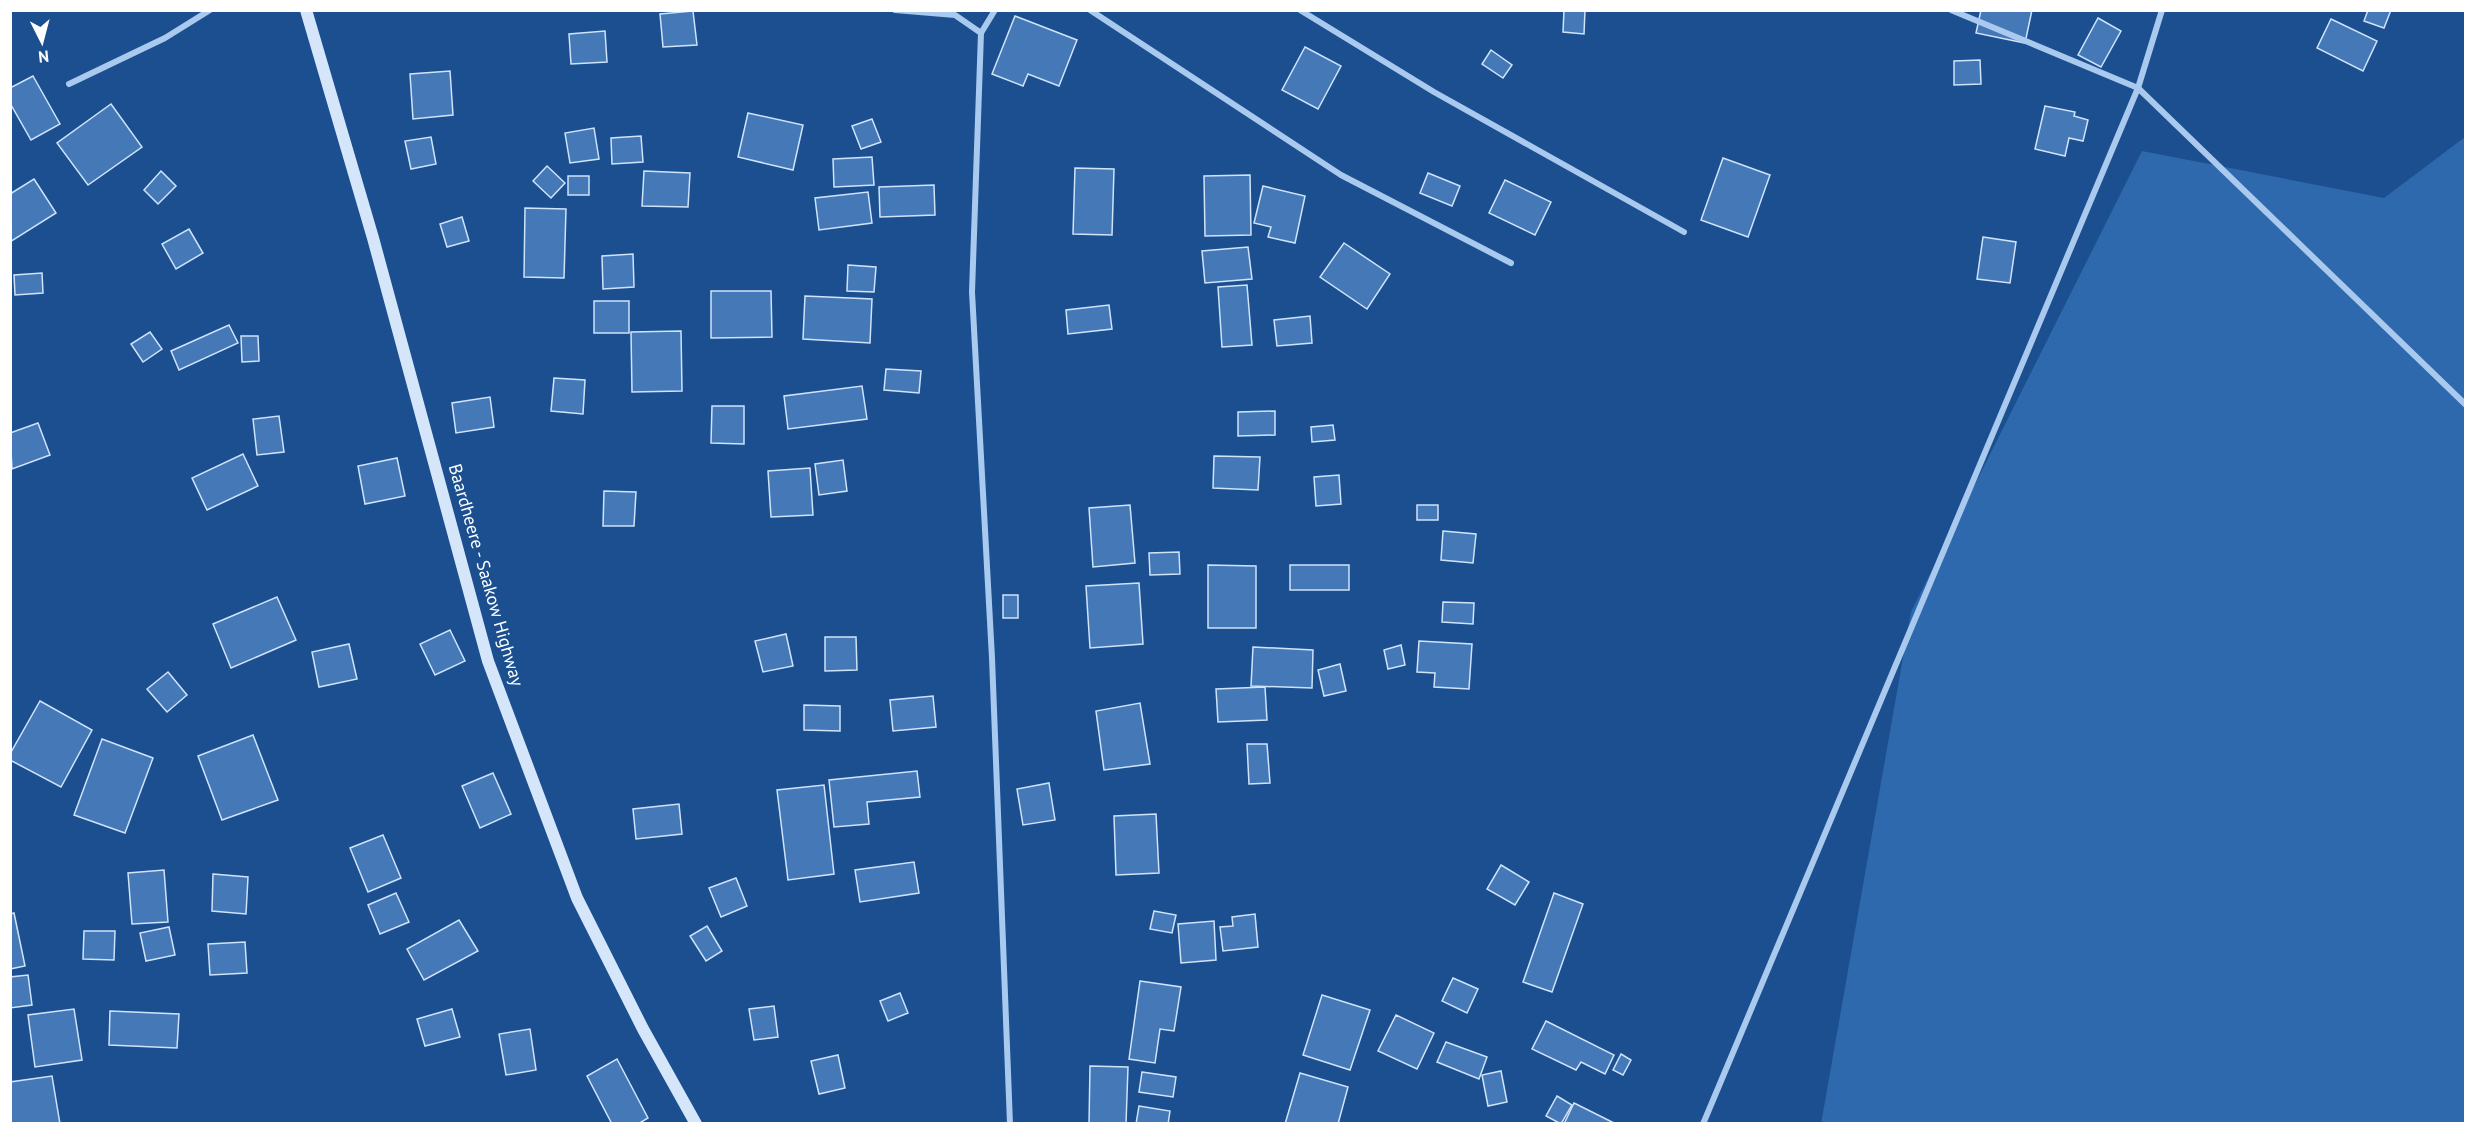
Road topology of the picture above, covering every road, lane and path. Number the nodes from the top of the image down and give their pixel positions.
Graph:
1 (210, 10) edge
2 (306, 10) edge
3 (895, 10) edge
4 (995, 10) edge
5 (1090, 10) edge
6 (1300, 10) edge
7 (1952, 10) edge
8 (2162, 10) edge
9 (981, 33) junction
10 (69, 84) dead end
11 (2138, 88) junction
12 (1684, 232) dead end
13 (1511, 263) dead end
14 (2466, 405) edge
15 (696, 1124) edge
16 (1010, 1124) edge
17 (1703, 1124) edge

1 - 10 street
2 - 15 main road, Baardheere - Saakow Highway
3 - 9 street
4 - 9 street
5 - 13 street
6 - 12 street
7 - 11 street
8 - 11 street
9 - 16 street
11 - 14 street
11 - 17 street

